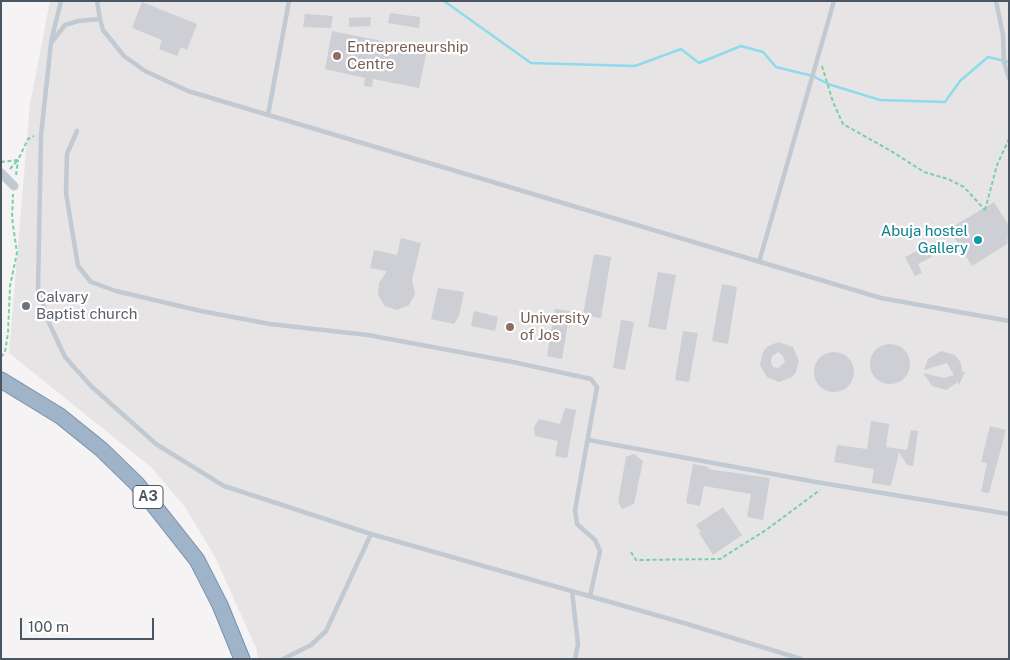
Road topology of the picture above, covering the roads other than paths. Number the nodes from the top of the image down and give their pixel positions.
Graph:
1 (61, 1) edge
2 (97, 1) edge
3 (289, 1) edge
4 (834, 1) edge
5 (996, 1) edge
6 (100, 19) junction
7 (51, 43) junction
8 (1009, 78) edge
9 (268, 115) junction
10 (77, 131) dead end
11 (1, 173) edge
12 (14, 186) road end
13 (759, 262) junction
14 (1009, 321) edge
15 (1, 380) edge
16 (589, 440) junction
17 (1009, 514) edge
18 (371, 534) junction
19 (572, 591) junction
20 (590, 596) junction
21 (242, 659) edge
22 (283, 659) edge
23 (575, 659) edge
24 (802, 659) edge

1 - 7 lane
2 - 6 lane
3 - 9 lane
4 - 13 lane
5 - 8 lane
6 - 7 lane
6 - 9 lane
7 - 18 lane
9 - 13 lane
10 - 16 lane
11 - 12 street
13 - 14 lane
15 - 21 highway, A3
16 - 17 lane
16 - 20 lane
18 - 19 lane
18 - 22 lane
19 - 20 lane
19 - 23 lane
20 - 24 lane

